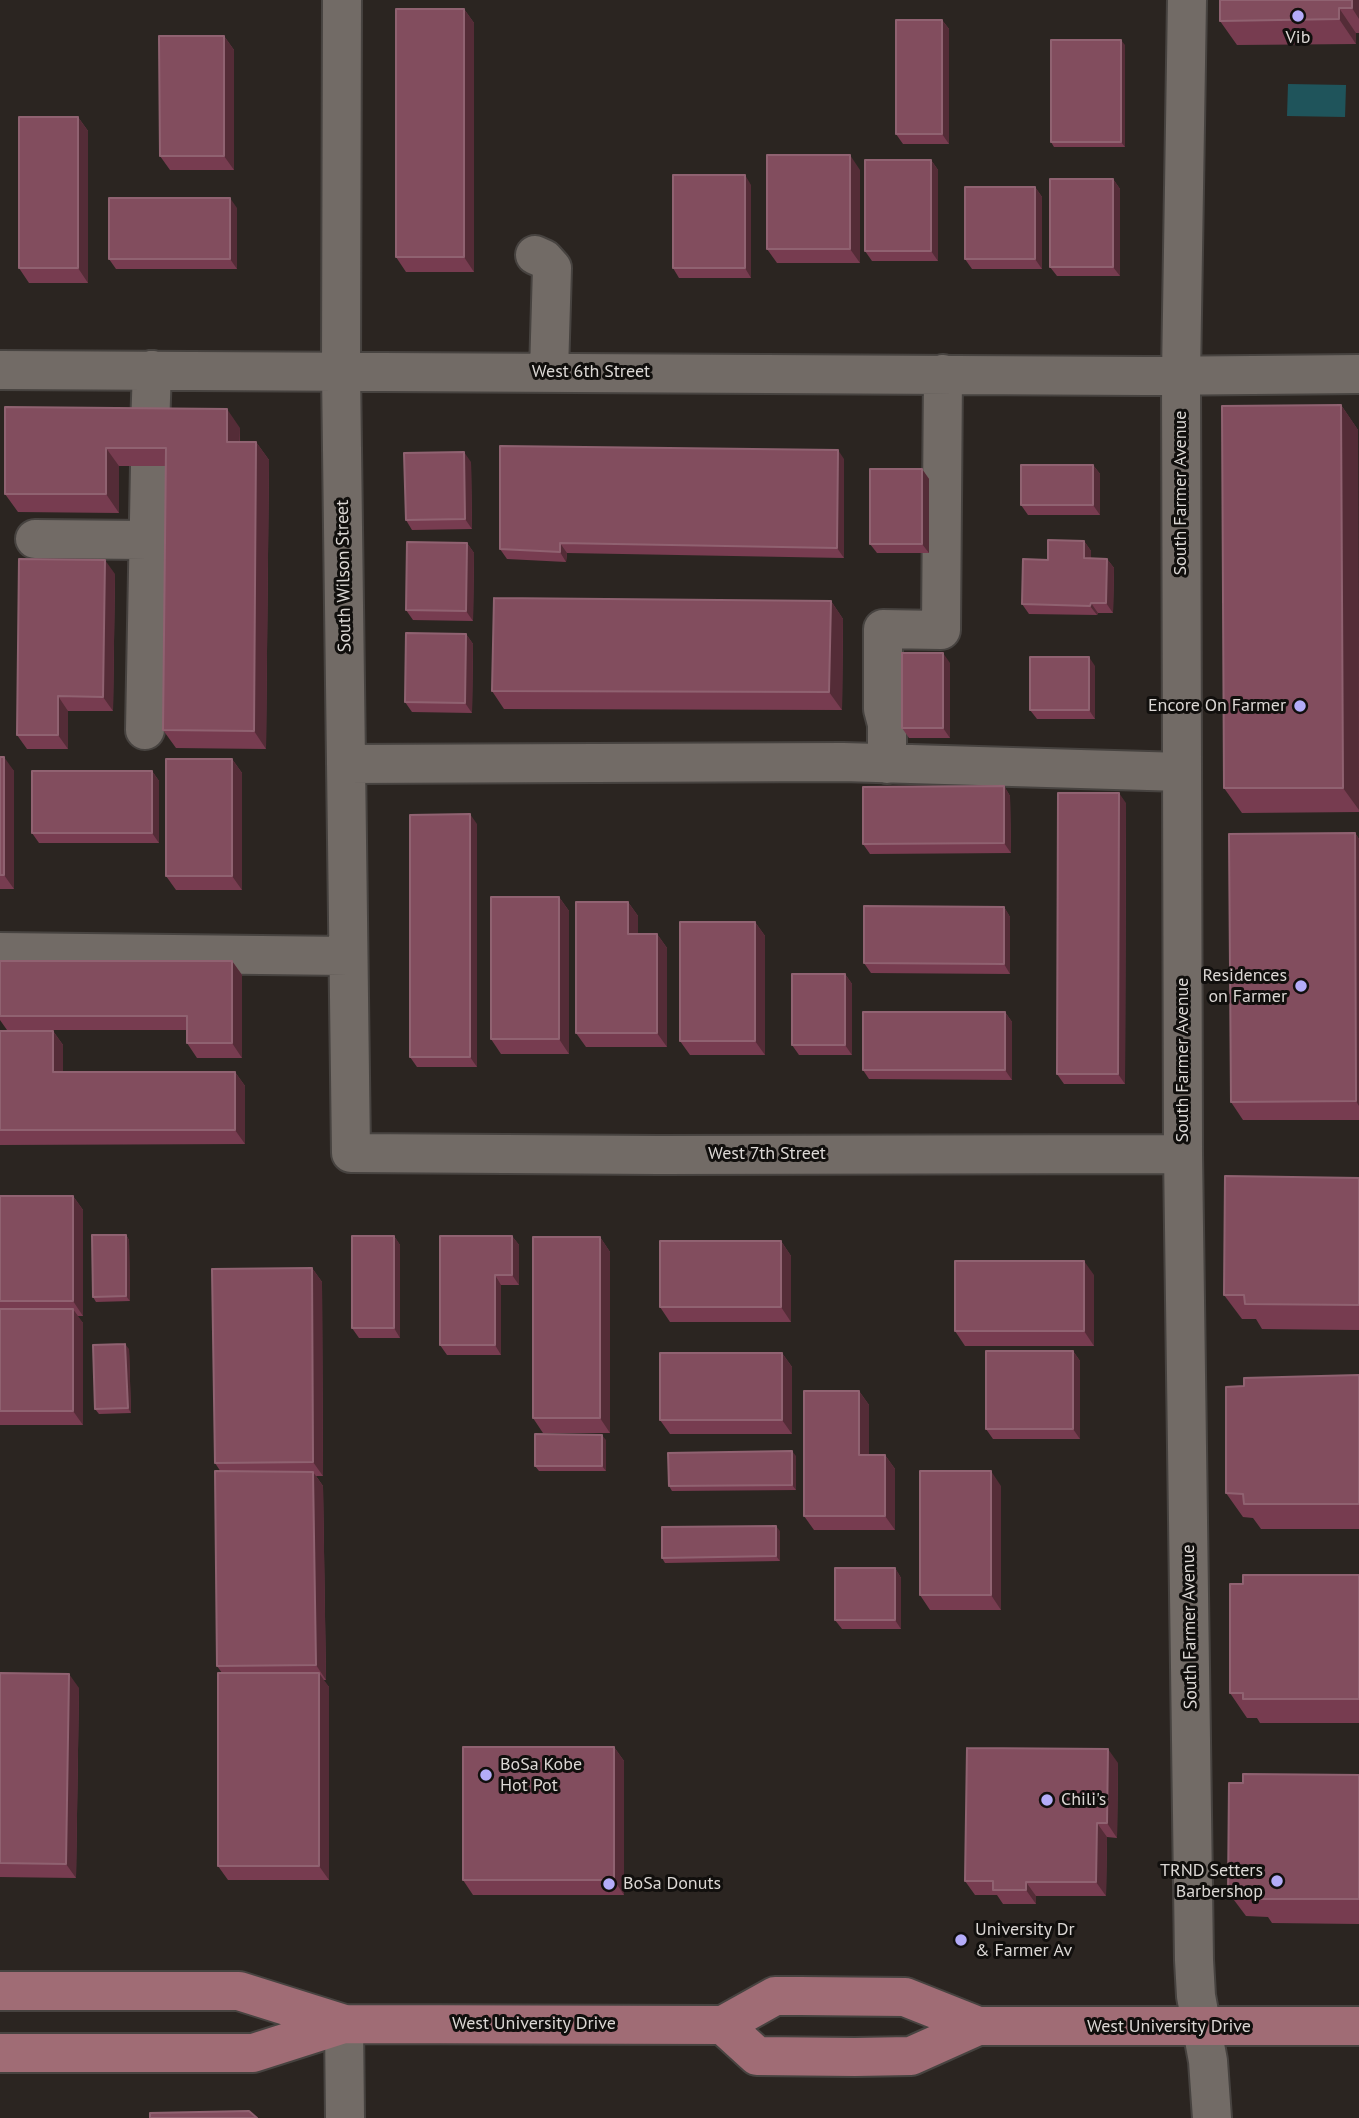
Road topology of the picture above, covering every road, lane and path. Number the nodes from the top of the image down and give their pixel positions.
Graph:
1 (342, 0) edge
2 (1187, 0) edge
3 (534, 255) dead end
4 (0, 370) edge
5 (152, 370) junction
6 (341, 371) junction
7 (549, 372) junction
8 (943, 374) junction
9 (1359, 374) edge
10 (1181, 376) junction
11 (150, 427) edge
12 (150, 466) edge
13 (35, 539) dead end
14 (148, 540) junction
15 (145, 730) dead end
16 (346, 764) junction
17 (887, 764) junction
18 (1182, 772) junction
19 (0, 952) edge
20 (348, 956) junction
21 (351, 1153) joint
22 (1183, 1154) junction
23 (0, 1991) edge
24 (345, 2024) junction
25 (723, 2025) junction
26 (978, 2026) junction
27 (1359, 2026) edge
28 (1202, 2027) junction
29 (0, 2053) edge
30 (345, 2118) edge
31 (1212, 2118) edge

1 - 6 street, South Wilson Street
2 - 10 street, South Farmer Avenue
3 - 7 street
4 - 5 street, West 6th Street
5 - 6 street, West 6th Street
5 - 11 street
6 - 7 street, West 6th Street
6 - 16 street, South Wilson Street
7 - 8 street, West 6th Street
8 - 10 street, West 6th Street
8 - 17 street
9 - 10 street, West 6th Street
10 - 18 street, South Farmer Avenue
12 - 14 street
13 - 14 street
14 - 15 street
16 - 17 street
16 - 20 street, South Wilson Street
17 - 18 street
18 - 22 street, South Farmer Avenue
19 - 20 street
20 - 21 street, South Wilson Street
21 - 22 street, West 7th Street
22 - 28 street, South Farmer Avenue
23 - 24 main road, West University Drive
24 - 25 main road, West University Drive
24 - 29 main road, West University Drive
24 - 30 street
25 - 26 main road, West University Drive
25 - 26 main road, West University Drive
26 - 28 main road, West University Drive
27 - 28 main road, West University Drive
28 - 31 street, South Farmer Avenue

